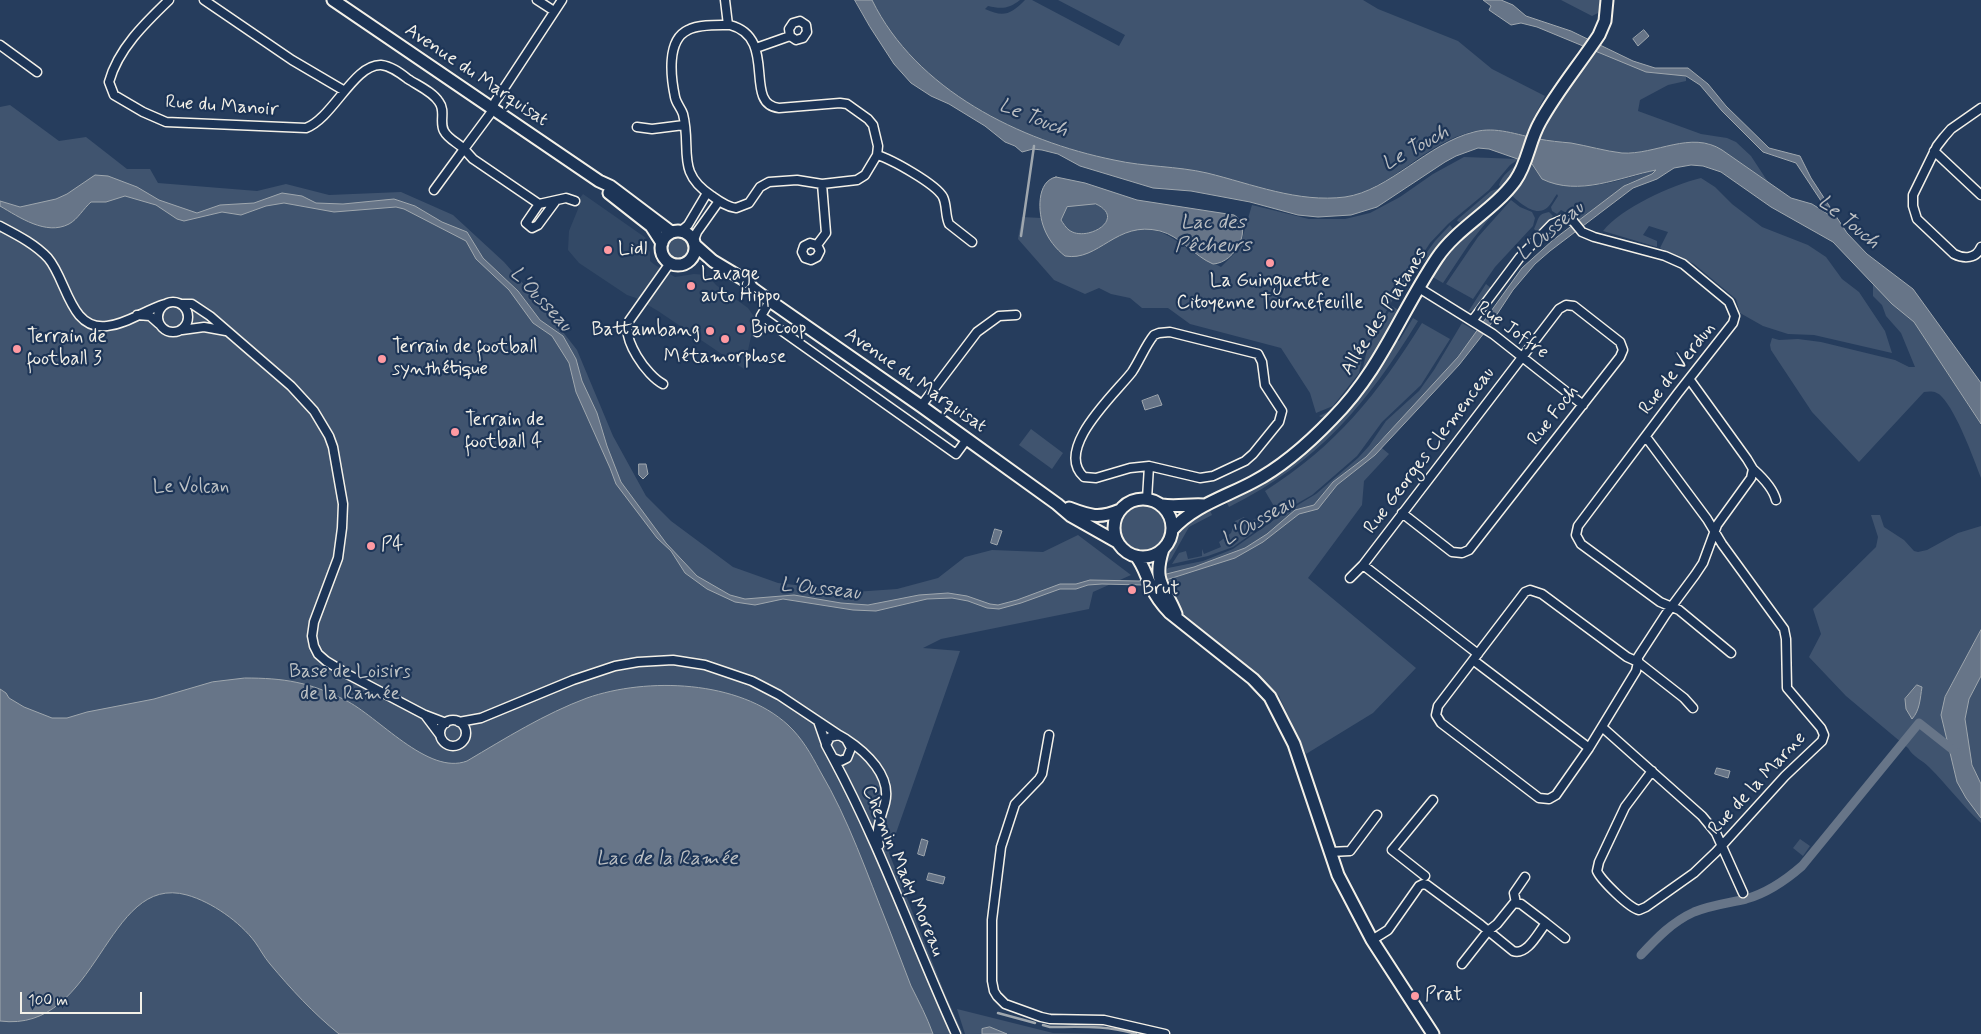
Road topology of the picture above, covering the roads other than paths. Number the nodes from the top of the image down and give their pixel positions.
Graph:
1 (169, 0) edge
2 (204, 0) edge
3 (333, 0) edge
4 (537, 0) edge
5 (562, 0) edge
6 (725, 0) edge
7 (1607, 0) edge
8 (554, 11) junction
9 (728, 25) junction
10 (790, 36) dead end
11 (0, 45) edge
12 (756, 48) junction
13 (37, 72) dead end
14 (343, 90) junction
15 (492, 108) junction
16 (1981, 108) edge
17 (684, 125) junction
18 (637, 127) dead end
19 (464, 149) junction
20 (1934, 151) junction
21 (877, 155) junction
22 (599, 182) junction
23 (822, 184) junction
24 (434, 190) dead end
25 (707, 193) junction
26 (1981, 195) edge
27 (575, 201) dead end
28 (719, 201) junction
29 (555, 202) junction
30 (538, 204) junction
31 (0, 226) edge
32 (676, 231) junction
33 (972, 242) dead end
34 (662, 243) junction
35 (695, 243) junction
36 (817, 245) dead end
37 (1981, 247) edge
38 (690, 261) junction
39 (670, 263) junction
40 (752, 288) junction
41 (1419, 288) junction
42 (770, 301) junction
43 (165, 304) junction
44 (182, 304) junction
45 (1016, 314) dead end
46 (138, 315) junction
47 (760, 316) junction
48 (1472, 321) junction
49 (160, 324) junction
50 (182, 330) junction
51 (226, 331) junction
52 (757, 332) dead end
53 (1522, 357) junction
54 (1690, 380) junction
55 (663, 384) dead end
56 (1583, 405) junction
57 (921, 406) junction
58 (1646, 437) junction
59 (967, 438) junction
60 (1149, 466) junction
61 (1753, 469) junction
62 (1147, 499) junction
63 (1776, 500) dead end
64 (1058, 504) junction
65 (1162, 505) junction
66 (1204, 505) junction
67 (1120, 510) junction
68 (1402, 513) junction
69 (1172, 530) junction
70 (1715, 531) junction
71 (1118, 542) junction
72 (1163, 549) junction
73 (1136, 556) junction
74 (1363, 565) junction
75 (1350, 578) dead end
76 (1154, 580) junction
77 (1672, 607) junction
78 (1731, 653) dead end
79 (1476, 657) junction
80 (1638, 662) junction
81 (1692, 708) dead end
82 (425, 716) junction
83 (481, 718) junction
84 (818, 720) junction
85 (459, 722) junction
86 (446, 723) junction
87 (1602, 727) junction
88 (440, 735) junction
89 (1049, 736) dead end
90 (467, 737) junction
91 (843, 737) junction
92 (826, 745) junction
93 (1589, 748) junction
94 (834, 758) junction
95 (1652, 772) junction
96 (1433, 800) dead end
97 (1377, 815) dead end
98 (1722, 845) junction
99 (1330, 852) junction
100 (1525, 877) dead end
101 (1425, 880) junction
102 (1743, 893) dead end
103 (1516, 903) junction
104 (1546, 923) junction
105 (1488, 931) junction
106 (1565, 938) dead end
107 (1372, 940) junction
108 (1462, 964) dead end
109 (940, 998) junction
110 (956, 1034) edge
111 (1166, 1034) edge
112 (1433, 1034) edge

1 - 14 street, Rue du Manoir
2 - 14 street
3 - 15 main road, Avenue du Marquisat
4 - 8 street
5 - 8 street
6 - 9 street
7 - 41 main road, Allée des Platanes
8 - 15 street
9 - 12 street
9 - 17 street
10 - 12 street
11 - 13 street
12 - 21 street
14 - 19 street, Rue du Manoir
15 - 19 street
15 - 22 main road, Avenue du Marquisat
16 - 20 street
17 - 18 street
17 - 25 street
19 - 24 street
19 - 30 street, Rue du Manoir
20 - 26 street
20 - 37 street
21 - 23 street
21 - 33 street
22 - 32 main road, Avenue du Marquisat
22 - 34 main road, Avenue du Marquisat
23 - 28 street
23 - 36 street
25 - 28 street
25 - 32 street
27 - 29 street
28 - 35 street
29 - 30 street
29 - 30 street
31 - 46 street
32 - 34 main road
32 - 35 main road
34 - 39 main road
35 - 38 main road
35 - 40 main road, Avenue du Marquisat
38 - 39 main road
38 - 40 main road, Avenue du Marquisat
39 - 55 street
40 - 42 main road, Avenue du Marquisat
41 - 48 street, Rue Joffre
41 - 66 main road, Allée des Platanes
42 - 47 street
42 - 57 main road, Avenue du Marquisat
43 - 44 street
43 - 46 street
43 - 49 street
44 - 50 street
44 - 51 street
45 - 57 street
46 - 49 street
47 - 52 street
47 - 59 street
48 - 53 street, Rue Joffre
48 - 54 street, Rue de Verdun
49 - 50 street
50 - 51 street
51 - 82 street
53 - 56 street, Rue Joffre
53 - 56 street, Rue Foch
53 - 68 street, Rue Georges Clemenceau
54 - 58 street, Rue de Verdun
54 - 61 street
56 - 68 street, Rue Foch
57 - 59 main road, Avenue du Marquisat
58 - 70 street, Rue de la Marne
58 - 77 street, Rue de Verdun
59 - 64 main road, Avenue du Marquisat
60 - 60 street
60 - 62 street
61 - 63 street
61 - 70 street
62 - 65 main road
62 - 67 main road
64 - 67 main road, Avenue du Marquisat
64 - 71 main road, Avenue du Marquisat
65 - 66 main road, Allée des Platanes
65 - 69 main road
66 - 69 main road, Allée des Platanes
67 - 71 main road
68 - 74 street, Rue Georges Clemenceau
69 - 72 main road
70 - 77 street
70 - 98 street, Rue de la Marne
71 - 73 main road
72 - 73 main road
72 - 76 main road
73 - 76 main road
74 - 75 street, Rue Georges Clemenceau
74 - 79 street
76 - 99 main road
77 - 78 street, Rue de Verdun
77 - 80 street
79 - 80 street
79 - 93 street
79 - 93 street
80 - 81 street
80 - 87 street
82 - 86 street
82 - 88 street
83 - 84 street, Chemin Mady Moreau
83 - 85 street, Chemin Mady Moreau
83 - 90 street
84 - 91 street, Chemin Mady Moreau
84 - 92 street
85 - 86 street
85 - 90 street
86 - 88 street
87 - 93 street
87 - 95 street
88 - 90 street
89 - 111 street
91 - 92 street
91 - 94 street
91 - 109 street, Chemin Mady Moreau
92 - 94 street
94 - 109 street, Chemin Mady Moreau
95 - 98 street
95 - 98 street, Rue de la Marne
96 - 101 street
97 - 99 street
98 - 102 street
99 - 107 main road
100 - 103 street
101 - 105 street
101 - 107 street
103 - 104 street
103 - 105 street
104 - 105 street
104 - 106 street
105 - 108 street
107 - 112 main road
109 - 110 street, Chemin Mady Moreau

